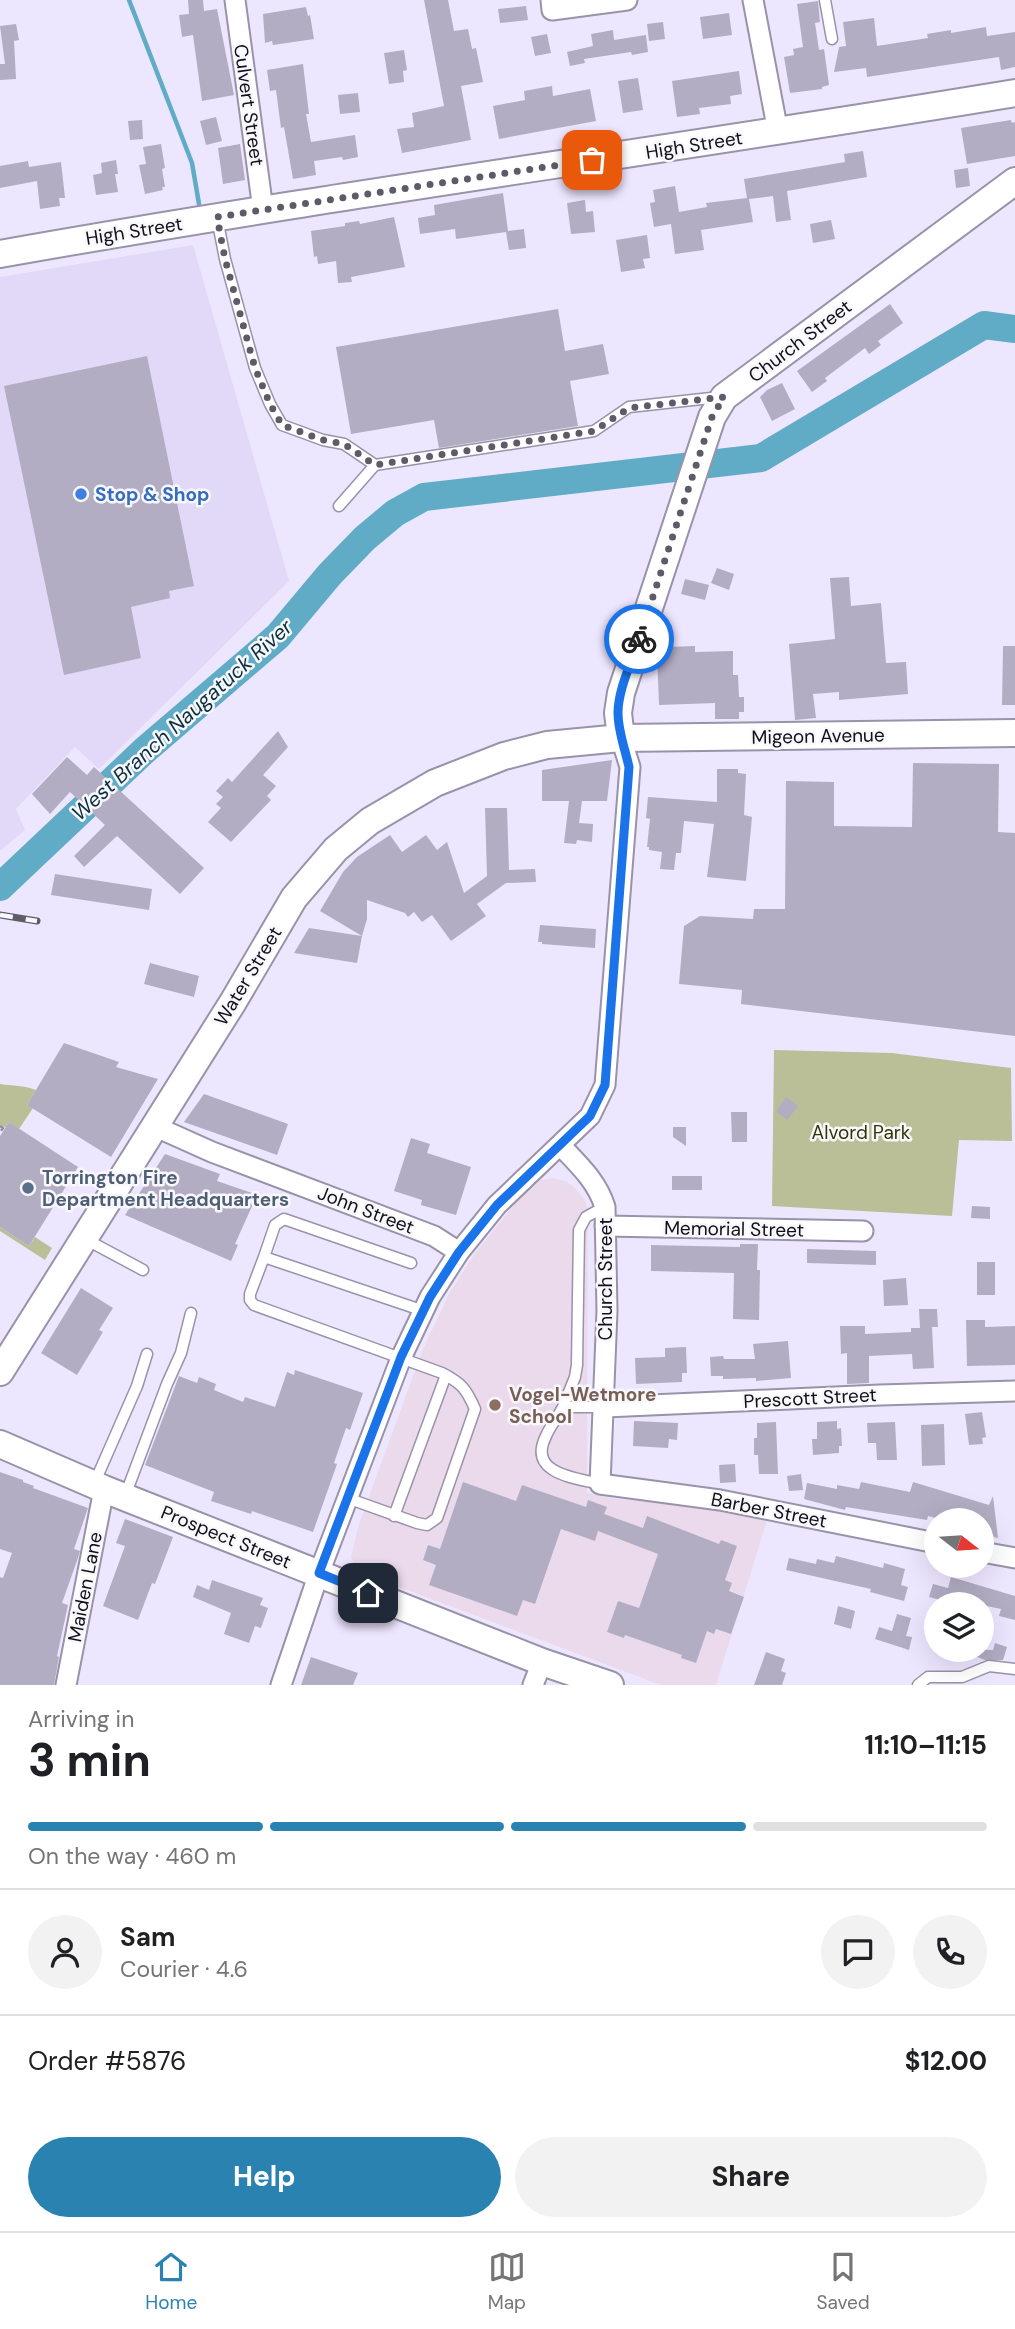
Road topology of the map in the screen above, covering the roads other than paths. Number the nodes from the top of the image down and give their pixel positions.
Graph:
1 (235, 0) edge
2 (551, 0) edge
3 (627, 0) edge
4 (753, 0) edge
5 (825, 0) edge
6 (832, 39) dead end
7 (1015, 93) edge
8 (778, 132) junction
9 (1015, 181) edge
10 (264, 210) junction
11 (217, 217) junction
12 (0, 254) edge
13 (718, 407) junction
14 (375, 465) junction
15 (339, 506) dead end
16 (1015, 733) edge
17 (621, 738) junction
18 (153, 1126) junction
19 (560, 1144) junction
20 (605, 1216) junction
21 (863, 1231) dead end
22 (83, 1238) junction
23 (459, 1252) junction
24 (264, 1257) junction
25 (411, 1263) dead end
26 (143, 1270) dead end
27 (424, 1311) junction
28 (191, 1313) dead end
29 (147, 1354) dead end
30 (401, 1357) junction
31 (0, 1372) edge
32 (446, 1375) junction
33 (1015, 1391) edge
34 (564, 1408) junction
35 (605, 1408) junction
36 (0, 1444) edge
37 (600, 1484) junction
38 (108, 1490) junction
39 (347, 1498) junction
40 (394, 1516) junction
41 (924, 1541) edge
42 (994, 1554) edge
43 (1015, 1558) edge
44 (319, 1573) junction
45 (1015, 1669) edge
46 (538, 1673) edge
47 (66, 1685) edge
48 (281, 1685) edge
49 (610, 1685) edge
50 (918, 1685) edge

1 - 10 street, Culvert Street
2 - 3 street
4 - 8 street
5 - 6 lane
7 - 8 main road, High Street
8 - 10 main road, High Street
9 - 13 main road, Church Street
10 - 11 main road, High Street
11 - 12 main road, High Street
11 - 14 lane
13 - 14 lane
13 - 17 main road
14 - 15 lane
16 - 17 main road, Migeon Avenue
17 - 18 main road, Water Street
17 - 19 street
18 - 22 main road, Water Street
18 - 23 street, John Street
19 - 20 street, Church Street
19 - 23 street
20 - 21 street, Memorial Street
20 - 34 lane
20 - 35 street, Church Street
22 - 26 lane
22 - 31 main road, Water Street
23 - 27 street
24 - 25 lane
24 - 27 lane
24 - 30 lane
27 - 30 street
28 - 38 lane
29 - 38 lane
30 - 32 lane
30 - 39 street
32 - 40 lane
32 - 40 lane
33 - 35 street, Prescott Street
34 - 35 lane
34 - 37 lane
35 - 37 street, Church Street
36 - 38 main road, Prospect Street
37 - 41 street, Barber Street
38 - 44 main road, Prospect Street
38 - 47 street, Maiden Lane
39 - 40 lane
39 - 44 street
42 - 43 street
44 - 46 main road, Prospect Street
44 - 48 street
45 - 50 lane
46 - 49 main road, Prospect Street

